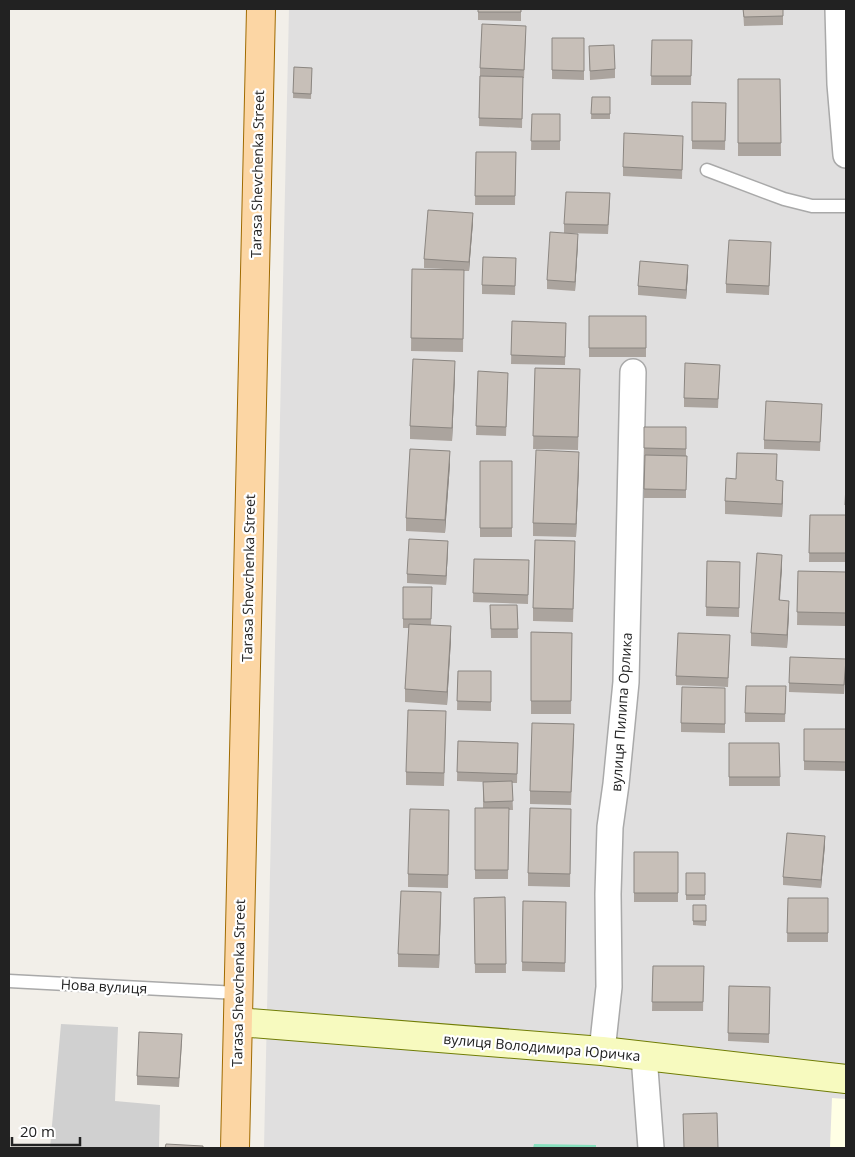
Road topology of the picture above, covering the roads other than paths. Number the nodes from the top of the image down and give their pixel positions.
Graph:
1 (262, 9) edge
2 (838, 9) edge
3 (843, 84) edge
4 (846, 155) edge
5 (707, 170) dead end
6 (846, 206) edge
7 (633, 372) dead end
8 (9, 981) edge
9 (238, 993) junction
10 (238, 1022) junction
11 (602, 1051) junction
12 (644, 1056) junction
13 (846, 1079) edge
14 (235, 1148) edge
15 (651, 1148) edge

1 - 9 main road, Tarasa Shevchenka Street
2 - 3 street
3 - 4 street
5 - 6 lane
7 - 11 street, вулиця Пилипа Орлика
8 - 9 lane, Нова вулиця
9 - 10 main road, Tarasa Shevchenka Street
10 - 11 main road, вулиця Володимира Юричка
10 - 14 main road, Tarasa Shevchenka Street
11 - 12 main road, вулиця Володимира Юричка
12 - 13 main road, вулиця Володимира Юричка
12 - 15 street

